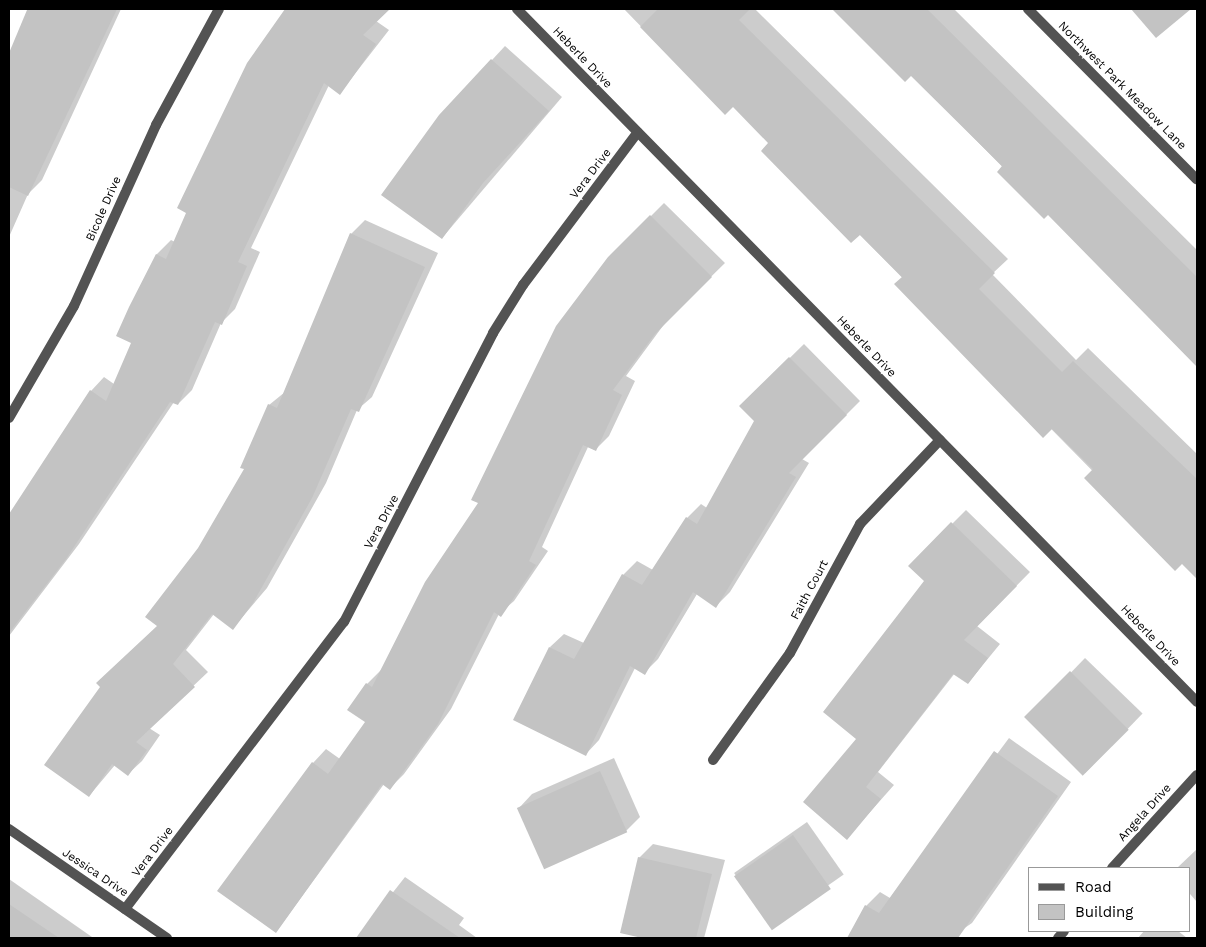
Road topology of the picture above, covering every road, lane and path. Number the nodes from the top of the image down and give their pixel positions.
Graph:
1 (219, 9) edge
2 (517, 9) edge
3 (1028, 9) edge
4 (638, 132) junction
5 (1197, 180) edge
6 (9, 418) edge
7 (940, 440) junction
8 (1197, 702) edge
9 (713, 760) dead end
10 (1197, 775) edge
11 (9, 829) edge
12 (1113, 867) edge
13 (125, 908) junction
14 (167, 938) edge

1 - 6 street, Bicole Drive
2 - 4 street, Heberle Drive
3 - 5 street, Northwest Park Meadow Lane
4 - 7 street, Heberle Drive
4 - 13 street, Vera Drive
7 - 8 street, Heberle Drive
7 - 9 street, Faith Court
10 - 12 street, Angela Drive
11 - 13 street, Jessica Drive
13 - 14 street, Jessica Drive

